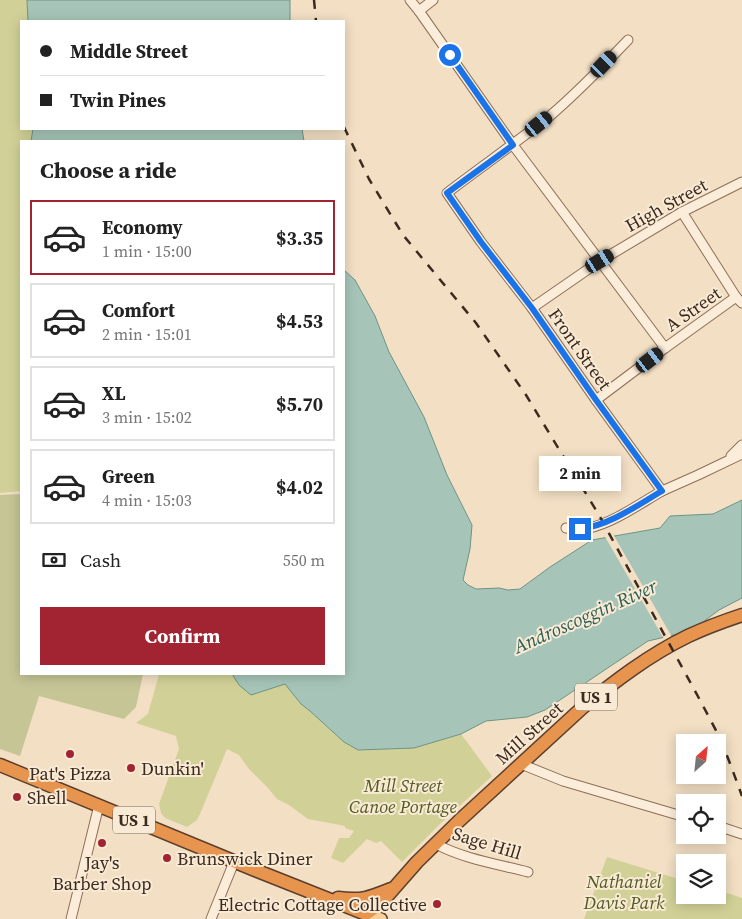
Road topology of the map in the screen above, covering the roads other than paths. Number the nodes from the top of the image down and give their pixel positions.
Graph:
1 (410, 0) edge
2 (433, 0) edge
3 (419, 11) junction
4 (628, 40) dead end
5 (513, 145) junction
6 (742, 182) edge
7 (682, 212) junction
8 (600, 261) junction
9 (739, 300) edge
10 (532, 308) junction
11 (665, 348) junction
12 (596, 400) junction
13 (742, 445) edge
14 (742, 454) edge
15 (728, 460) junction
16 (667, 489) junction
17 (566, 528) dead end
18 (742, 615) edge
19 (520, 764) junction
20 (0, 765) edge
21 (99, 806) junction
22 (676, 814) edge
23 (726, 829) edge
24 (742, 834) edge
25 (436, 844) junction
26 (234, 862) junction
27 (528, 872) dead end
28 (394, 888) junction
29 (317, 895) junction
30 (364, 916) edge
31 (71, 919) edge
32 (211, 919) edge
33 (381, 919) edge

1 - 3 street
2 - 3 street
3 - 5 street
4 - 5 street
5 - 8 street
5 - 10 street, Front Street
6 - 7 street, High Street
7 - 8 street, High Street
7 - 9 street
8 - 10 street, High Street
8 - 11 street
9 - 11 street, A Street
10 - 12 street, Front Street
11 - 12 street, A Street
12 - 16 street, Front Street
13 - 15 street
14 - 15 street
15 - 16 street
16 - 17 street
18 - 19 highway, Mill Street / US 1
19 - 22 street
19 - 25 highway, Mill Street / US 1
20 - 21 highway, US 1
21 - 26 highway, US 1
21 - 31 street
23 - 24 street
25 - 27 street, Sage Hill
25 - 28 highway, Mill Street / US 1
26 - 29 highway, US 1
26 - 32 street
28 - 29 highway, US 1
28 - 30 highway, Mill Street
29 - 30 highway
30 - 33 main road

